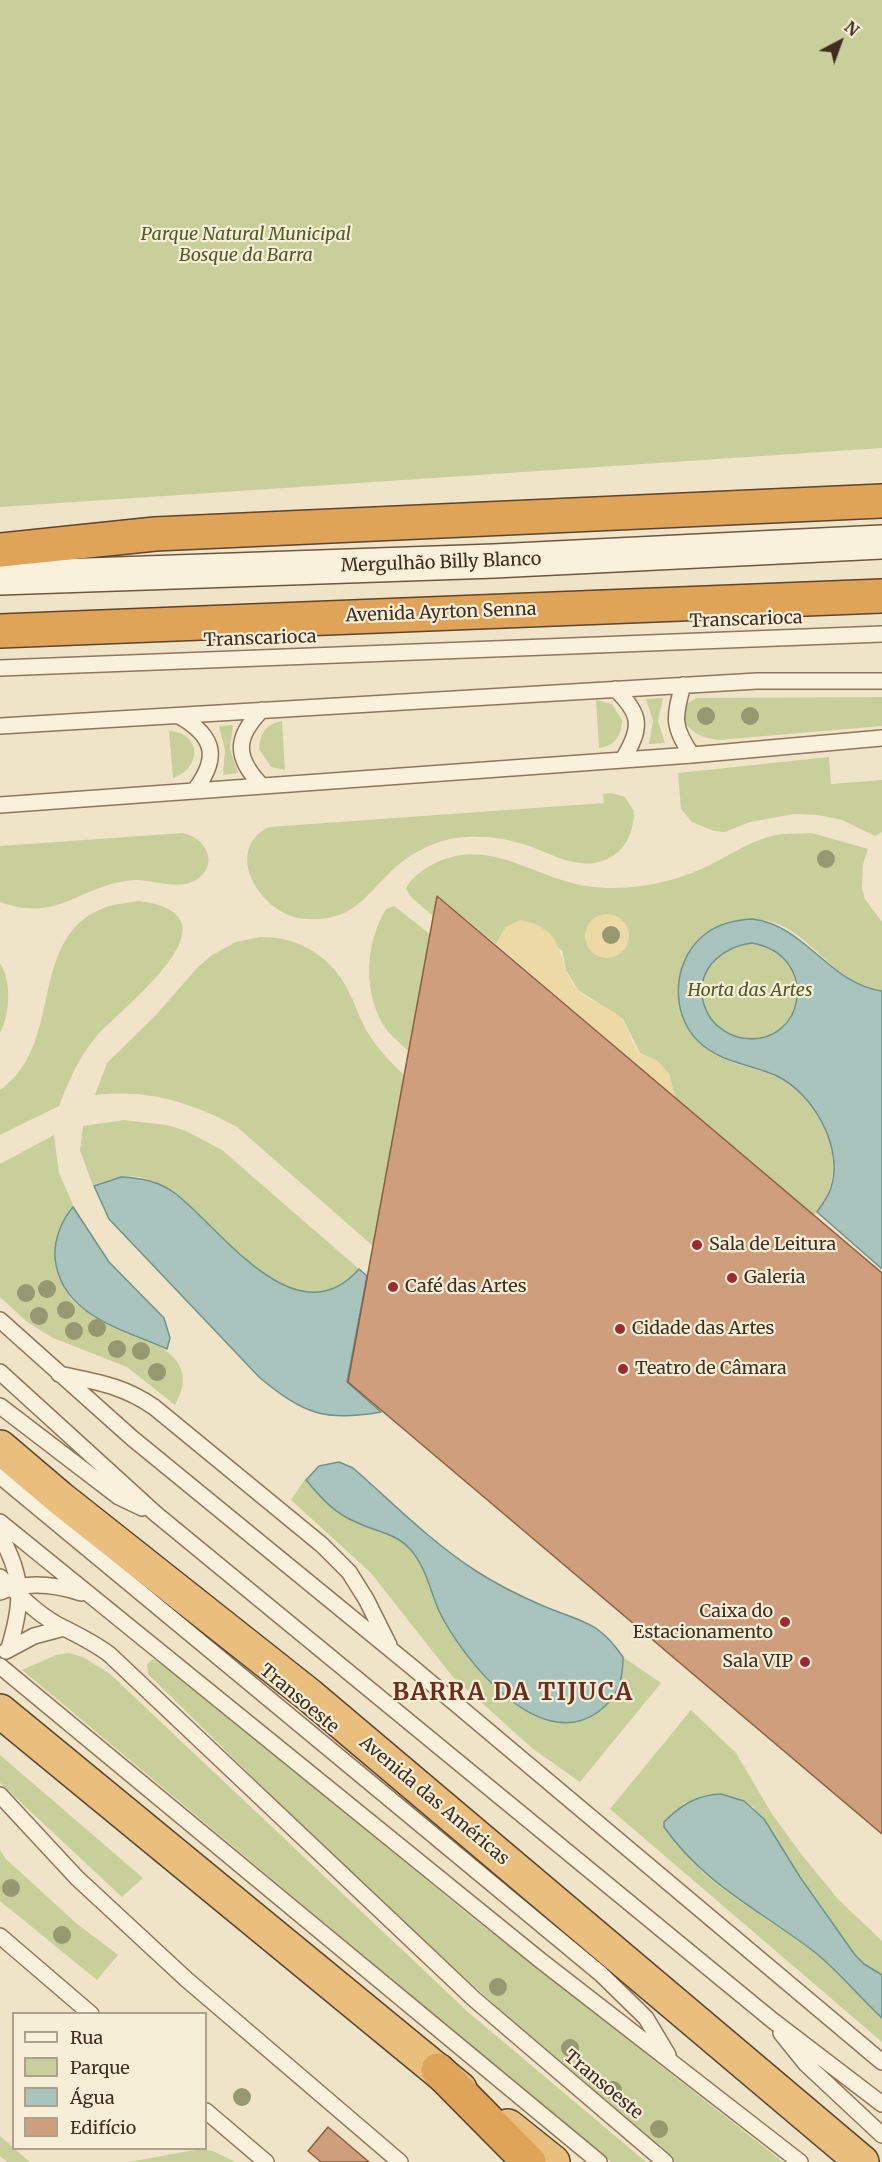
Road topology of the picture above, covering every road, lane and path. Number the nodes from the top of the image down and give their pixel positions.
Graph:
1 (882, 501) edge
2 (882, 543) edge
3 (0, 550) edge
4 (0, 578) edge
5 (882, 596) edge
6 (0, 631) edge
7 (882, 634) edge
8 (0, 668) edge
9 (882, 681) edge
10 (683, 685) junction
11 (615, 689) junction
12 (262, 710) junction
13 (181, 717) junction
14 (0, 726) edge
15 (882, 738) edge
16 (692, 755) junction
17 (622, 759) junction
18 (262, 786) junction
19 (195, 790) junction
20 (0, 805) edge
21 (0, 1320) edge
22 (0, 1372) edge
23 (59, 1374) junction
24 (0, 1406) edge
25 (0, 1447) edge
26 (0, 1476) edge
27 (156, 1514) junction
28 (0, 1522) edge
29 (0, 1535) edge
30 (10, 1588) edge
31 (89, 1596) junction
32 (64, 1628) junction
33 (393, 1652) junction
34 (4, 1653) edge
35 (0, 1666) edge
36 (1, 1712) edge
37 (0, 1795) edge
38 (0, 1936) edge
39 (90, 2012) edge
40 (772, 2020) junction
41 (669, 2058) junction
42 (882, 2062) edge
43 (438, 2070) junction
44 (882, 2104) edge
45 (207, 2112) edge
46 (882, 2135) edge
47 (266, 2162) edge
48 (400, 2162) edge
49 (529, 2162) edge
50 (553, 2162) edge
51 (599, 2162) edge
52 (665, 2162) edge
53 (800, 2162) edge
54 (862, 2162) edge

1 - 3 highway
2 - 4 main road, Mergulhão Billy Blanco
5 - 6 highway, Avenida Ayrton Senna
7 - 8 lane, Transcarioca
9 - 10 lane
10 - 11 lane
10 - 16 lane
11 - 12 lane
11 - 17 lane
12 - 13 lane
12 - 18 lane
13 - 14 lane
13 - 19 lane
15 - 16 lane
16 - 17 lane
17 - 18 lane
18 - 19 lane
19 - 20 lane
21 - 23 lane
22 - 27 lane
23 - 33 lane
23 - 33 lane
24 - 27 lane
25 - 54 highway, Avenida das Américas
26 - 41 lane, Transoeste
27 - 40 lane
28 - 31 lane, Transoeste
29 - 30 lane
30 - 31 lane, Transoeste
30 - 32 lane, Transoeste
30 - 34 lane
31 - 41 lane, Transoeste
32 - 34 lane
32 - 52 lane, Transoeste
33 - 42 lane
35 - 51 lane
36 - 43 highway
37 - 48 lane
38 - 39 lane
40 - 44 lane
40 - 46 lane
41 - 53 lane, Transoeste
43 - 49 highway
43 - 50 highway
45 - 47 lane

